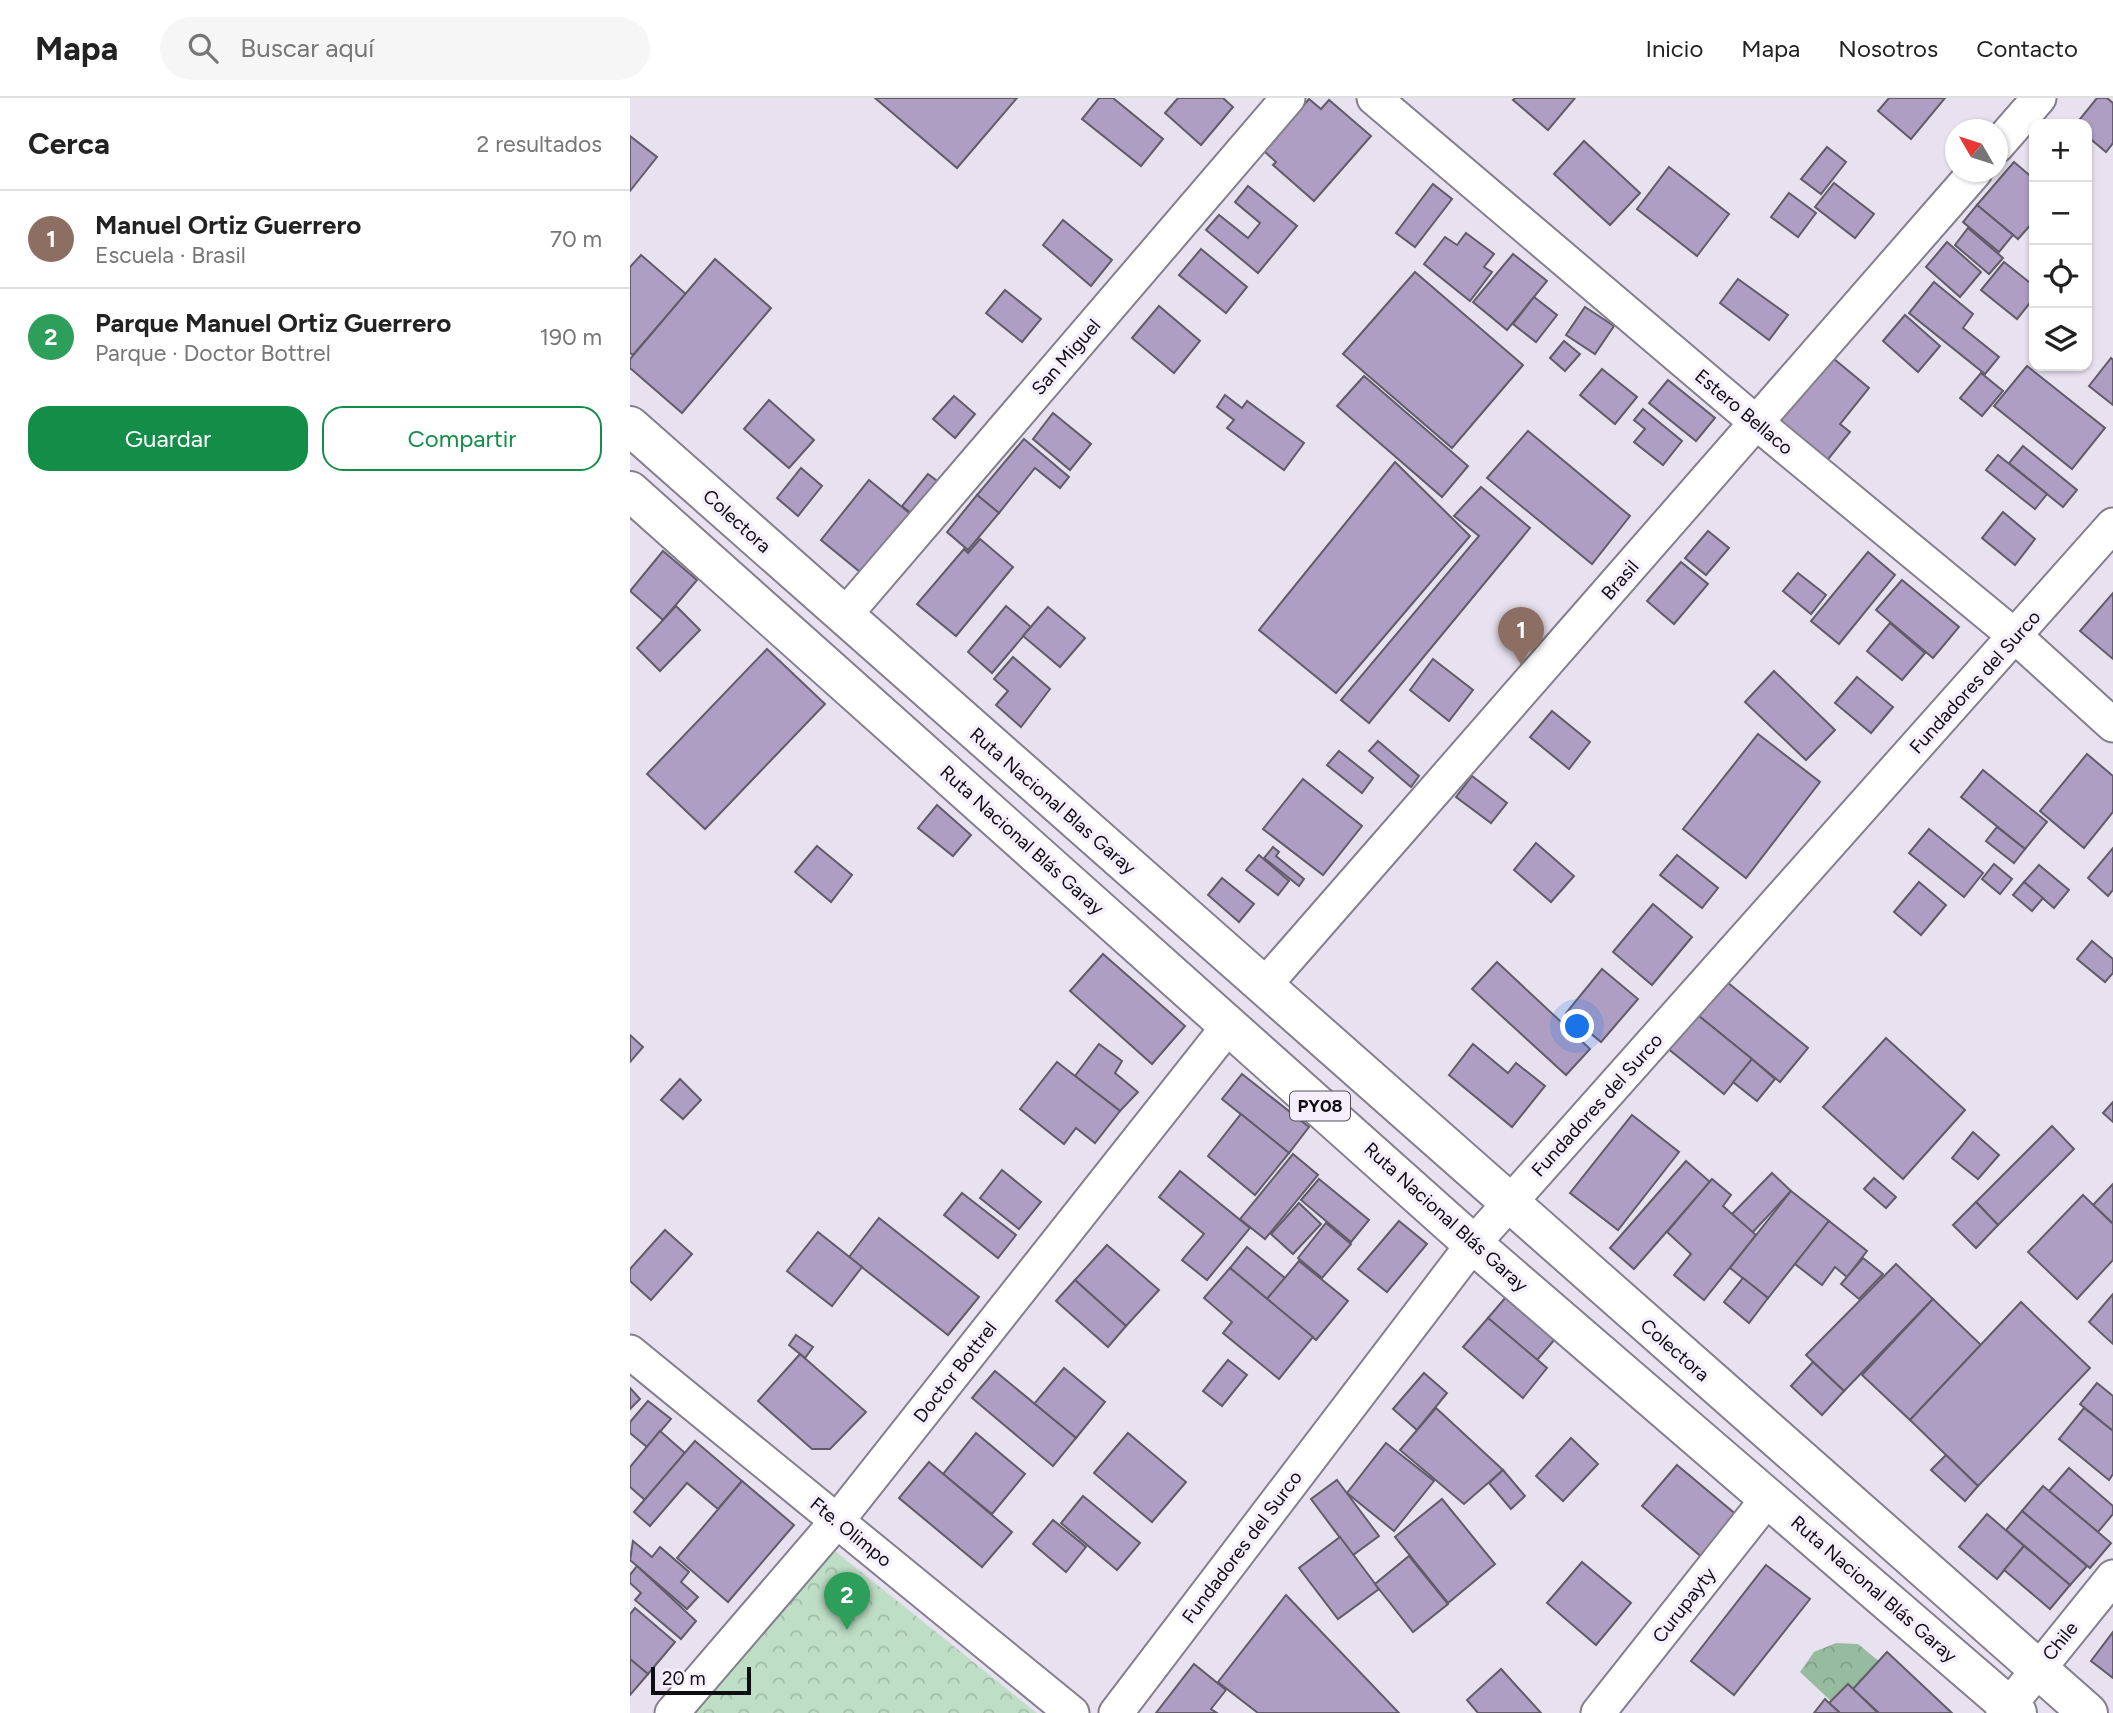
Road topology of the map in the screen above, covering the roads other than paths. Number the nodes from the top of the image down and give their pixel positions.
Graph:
1 (1288, 98) edge
2 (1374, 98) edge
3 (2039, 98) edge
4 (2008, 133) edge
5 (1966, 182) edge
6 (1758, 424) junction
7 (630, 426) edge
8 (630, 491) edge
9 (2113, 525) edge
10 (844, 616) junction
11 (2016, 637) junction
12 (2113, 725) edge
13 (1263, 987) junction
14 (1230, 1024) junction
15 (1509, 1203) junction
16 (1473, 1244) junction
17 (630, 1352) edge
18 (1769, 1497) junction
19 (837, 1521) junction
20 (2113, 1577) edge
21 (2038, 1669) junction
22 (2009, 1711) edge
23 (673, 1713) edge
24 (1072, 1713) edge
25 (1116, 1713) edge
26 (1598, 1713) edge
27 (2088, 1713) edge

1 - 10 street, San Miguel
2 - 6 street, Estero Bellaco
3 - 4 street
5 - 6 street, Brasil
6 - 11 street, Estero Bellaco
6 - 13 street, Brasil
7 - 10 main road, Colectora
8 - 14 main road, Ruta Nacional Blás Garay / PY08
9 - 11 street, Fundadores del Surco
10 - 13 main road, Ruta Nacional Blas Garay
11 - 12 street, Estero Bellaco
11 - 15 street, Fundadores del Surco
13 - 15 main road, Colectora
14 - 16 main road, Ruta Nacional Blás Garay / PY08
14 - 19 street, Doctor Bottrel
15 - 16 street, Fundadores del Surco
15 - 21 main road, Colectora
16 - 18 main road, Ruta Nacional Blás Garay / PY08
16 - 25 street, Fundadores del Surco
17 - 19 street, Fte. Olimpo
18 - 22 main road, Ruta Nacional Blás Garay / PY08
18 - 26 street, Curupayty
19 - 23 street, Doctor Bottrel
19 - 24 street, Fte. Olimpo
20 - 21 street, Chile
21 - 22 street, Chile
21 - 27 main road, Colectora

